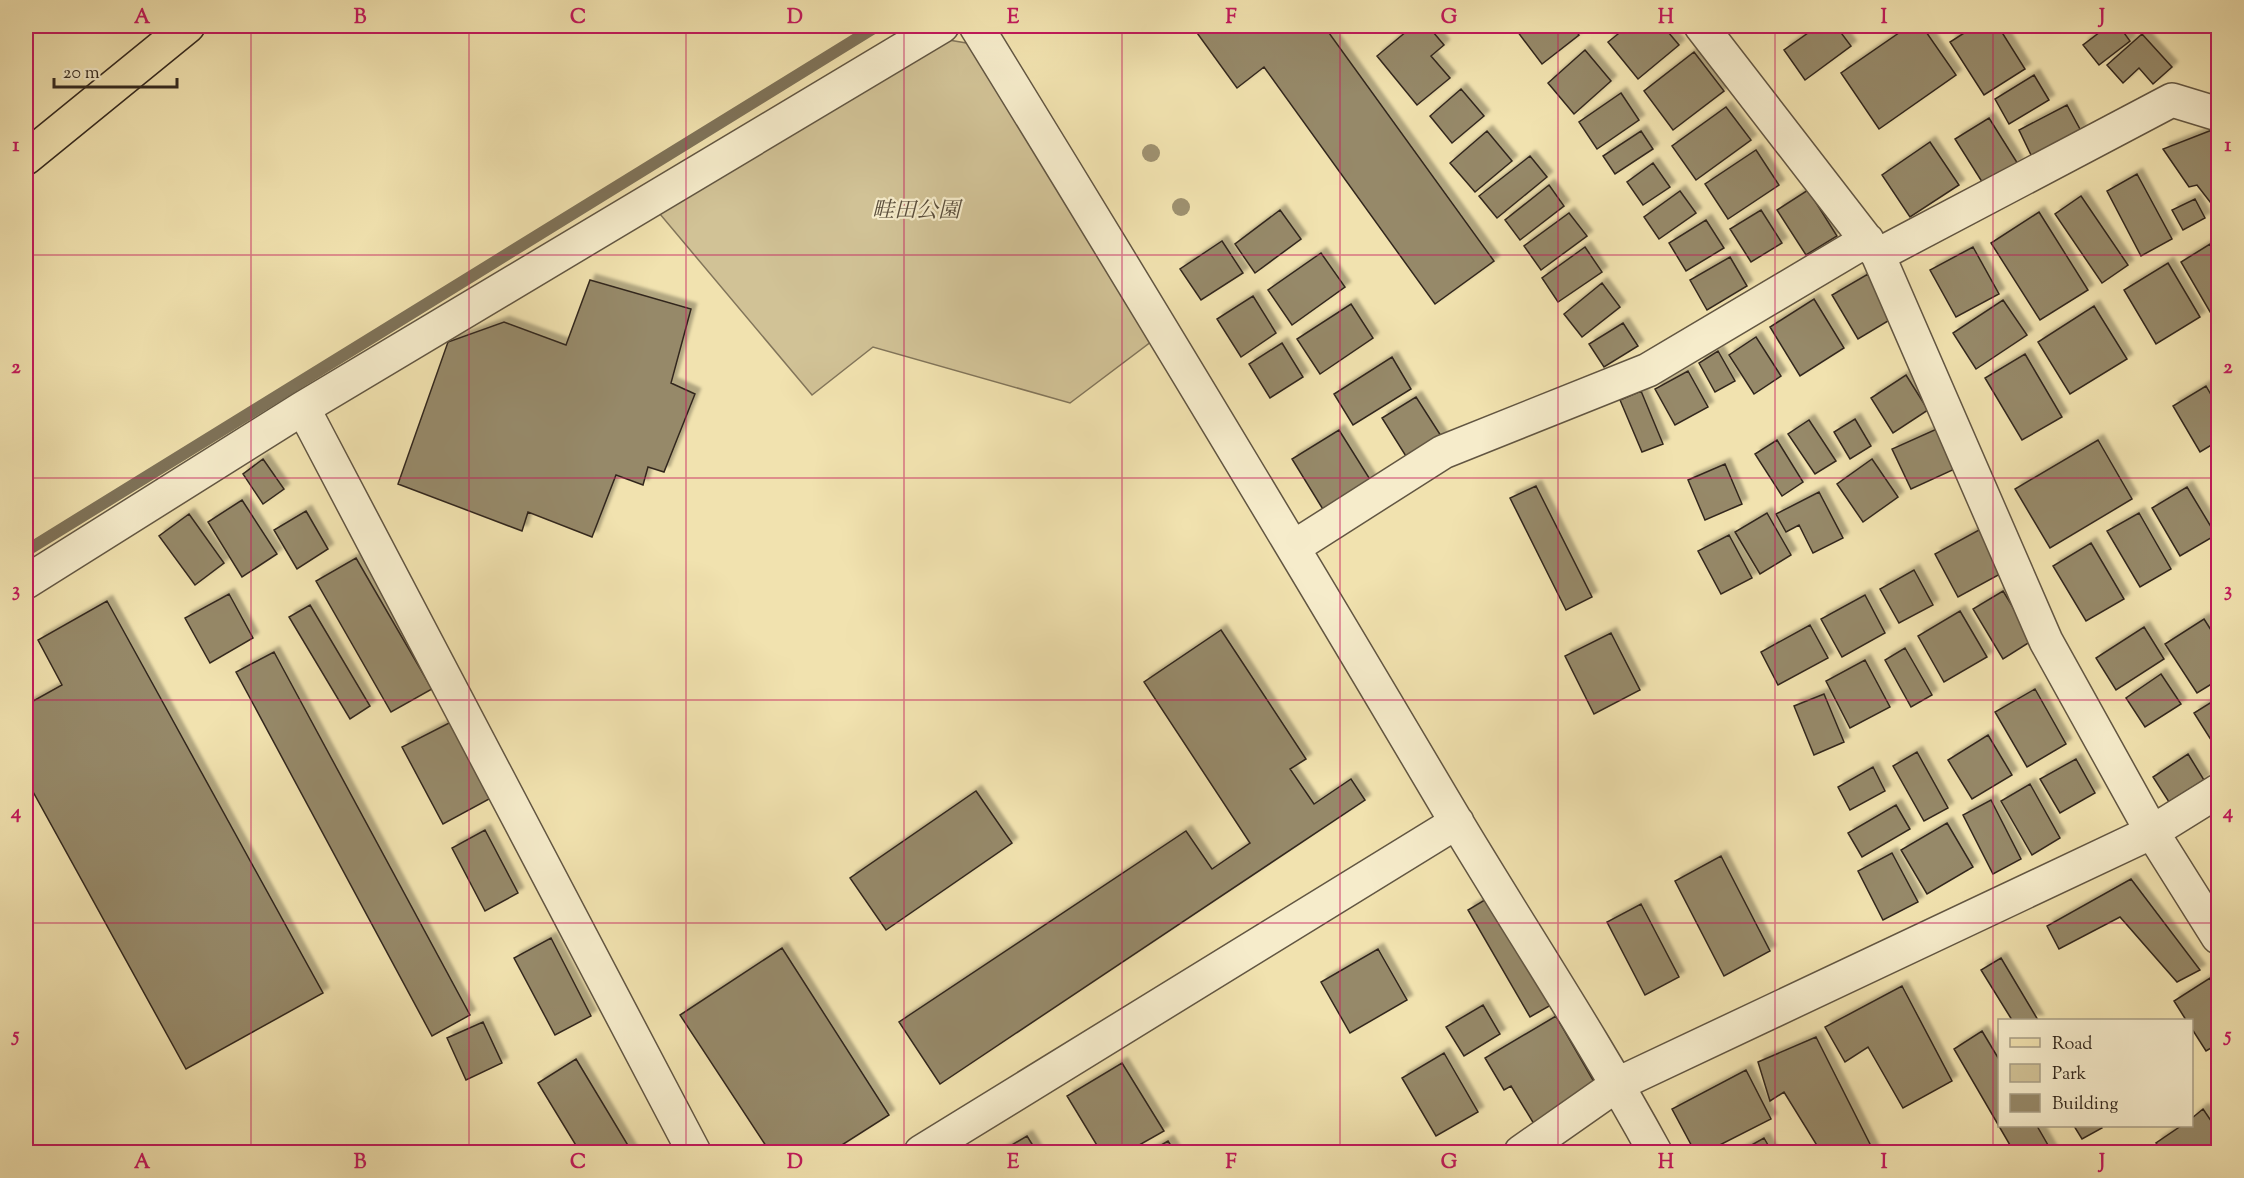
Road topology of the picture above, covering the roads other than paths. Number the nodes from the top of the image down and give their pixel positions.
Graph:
1 (188, 26) edge
2 (942, 26) edge
3 (976, 26) edge
4 (1701, 26) edge
5 (2218, 114) edge
6 (26, 158) edge
7 (1873, 248) junction
8 (303, 408) junction
9 (1294, 547) junction
10 (26, 582) edge
11 (2218, 791) edge
12 (1457, 822) junction
13 (2152, 832) junction
14 (2218, 937) edge
15 (1618, 1084) junction
16 (694, 1152) edge
17 (921, 1152) edge
18 (1521, 1152) edge
19 (1655, 1152) edge

1 - 6 main road
2 - 8 street
3 - 9 street
4 - 7 street
5 - 7 street
7 - 9 street
7 - 13 street
8 - 10 street
8 - 16 street
9 - 12 street
11 - 13 street
12 - 15 street
12 - 17 street
13 - 14 street
13 - 15 street
15 - 18 street
15 - 19 street

